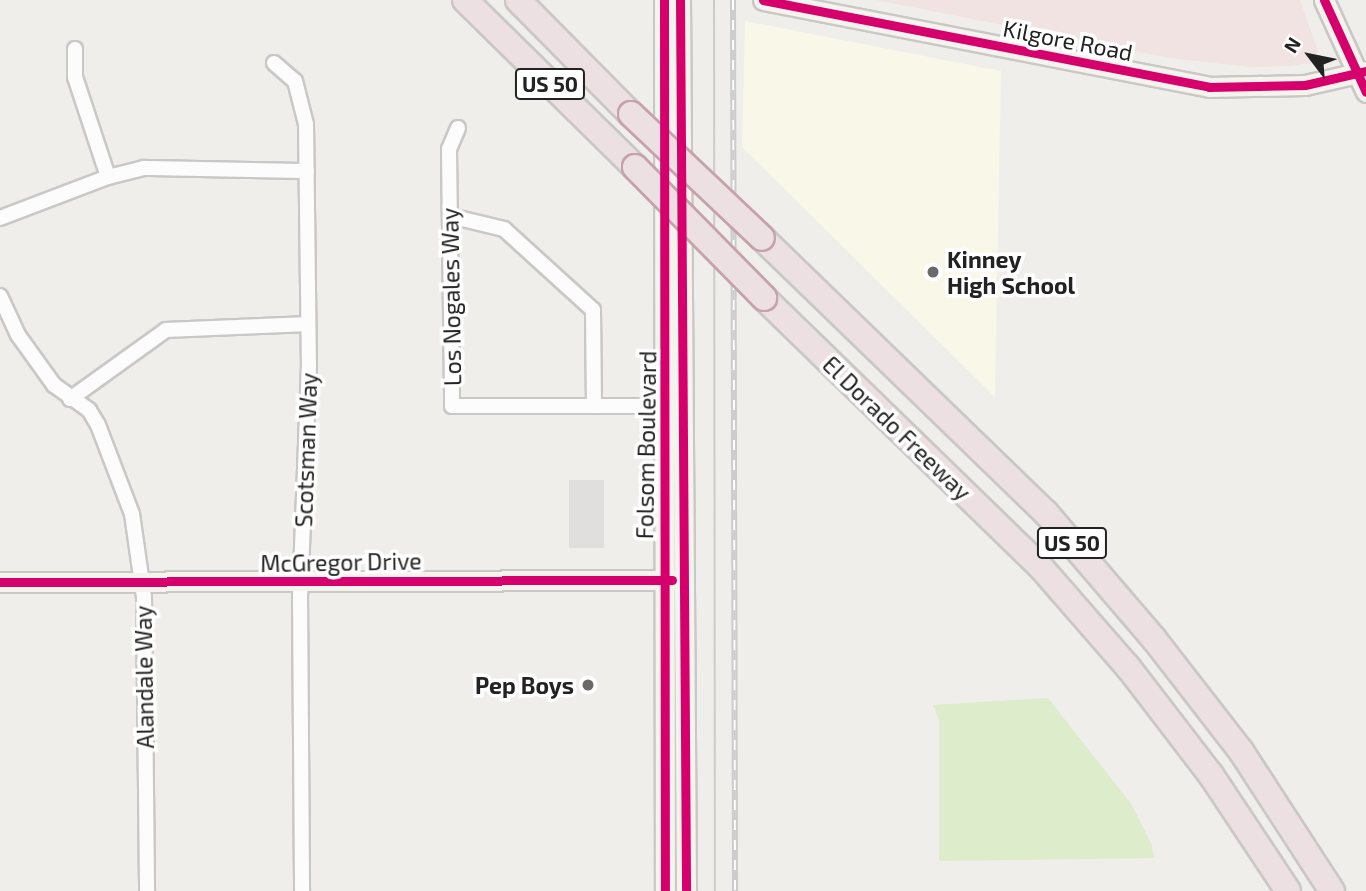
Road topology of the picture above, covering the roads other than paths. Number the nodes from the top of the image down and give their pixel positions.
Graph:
1 (465, 0) edge
2 (518, 0) edge
3 (664, 0) edge
4 (680, 0) edge
5 (763, 0) edge
6 (1324, 0) edge
7 (75, 50) dead end
8 (274, 63) dead end
9 (1361, 72) edge
10 (1366, 92) edge
11 (458, 128) dead end
12 (307, 171) junction
13 (108, 177) junction
14 (450, 216) junction
15 (0, 218) edge
16 (0, 296) edge
17 (308, 324) junction
18 (70, 399) junction
19 (594, 406) junction
20 (674, 406) junction
21 (663, 580) junction
22 (683, 580) junction
23 (0, 582) edge
24 (143, 582) junction
25 (300, 582) junction
26 (147, 891) edge
27 (302, 891) edge
28 (666, 891) edge
29 (686, 891) edge
30 (1288, 891) edge
31 (1332, 891) edge

1 - 30 highway, El Dorado Freeway / US 50, bridge
2 - 31 highway, El Dorado Freeway / US 50, bridge
3 - 20 main road, Folsom Boulevard
4 - 20 main road, Folsom Boulevard
5 - 9 main road, Kilgore Road
6 - 9 main road
7 - 13 street
8 - 12 street, Scotsman Way
9 - 10 main road
11 - 14 street, Los Nogales Way
12 - 13 street
12 - 17 street, Scotsman Way
13 - 15 street
14 - 19 street
14 - 19 street, Los Nogales Way
16 - 18 street, Alandale Way
17 - 18 street
17 - 25 street, Scotsman Way
18 - 24 street, Alandale Way
19 - 20 street, Los Nogales Way
20 - 21 main road, Folsom Boulevard
20 - 22 main road, Folsom Boulevard
21 - 22 main road, McGregor Drive
21 - 25 main road, McGregor Drive
21 - 28 main road, Folsom Boulevard
22 - 29 main road, Folsom Boulevard
23 - 24 main road, McGregor Drive
24 - 25 main road, McGregor Drive
24 - 26 street, Alandale Way
25 - 27 street, Scotsman Way

